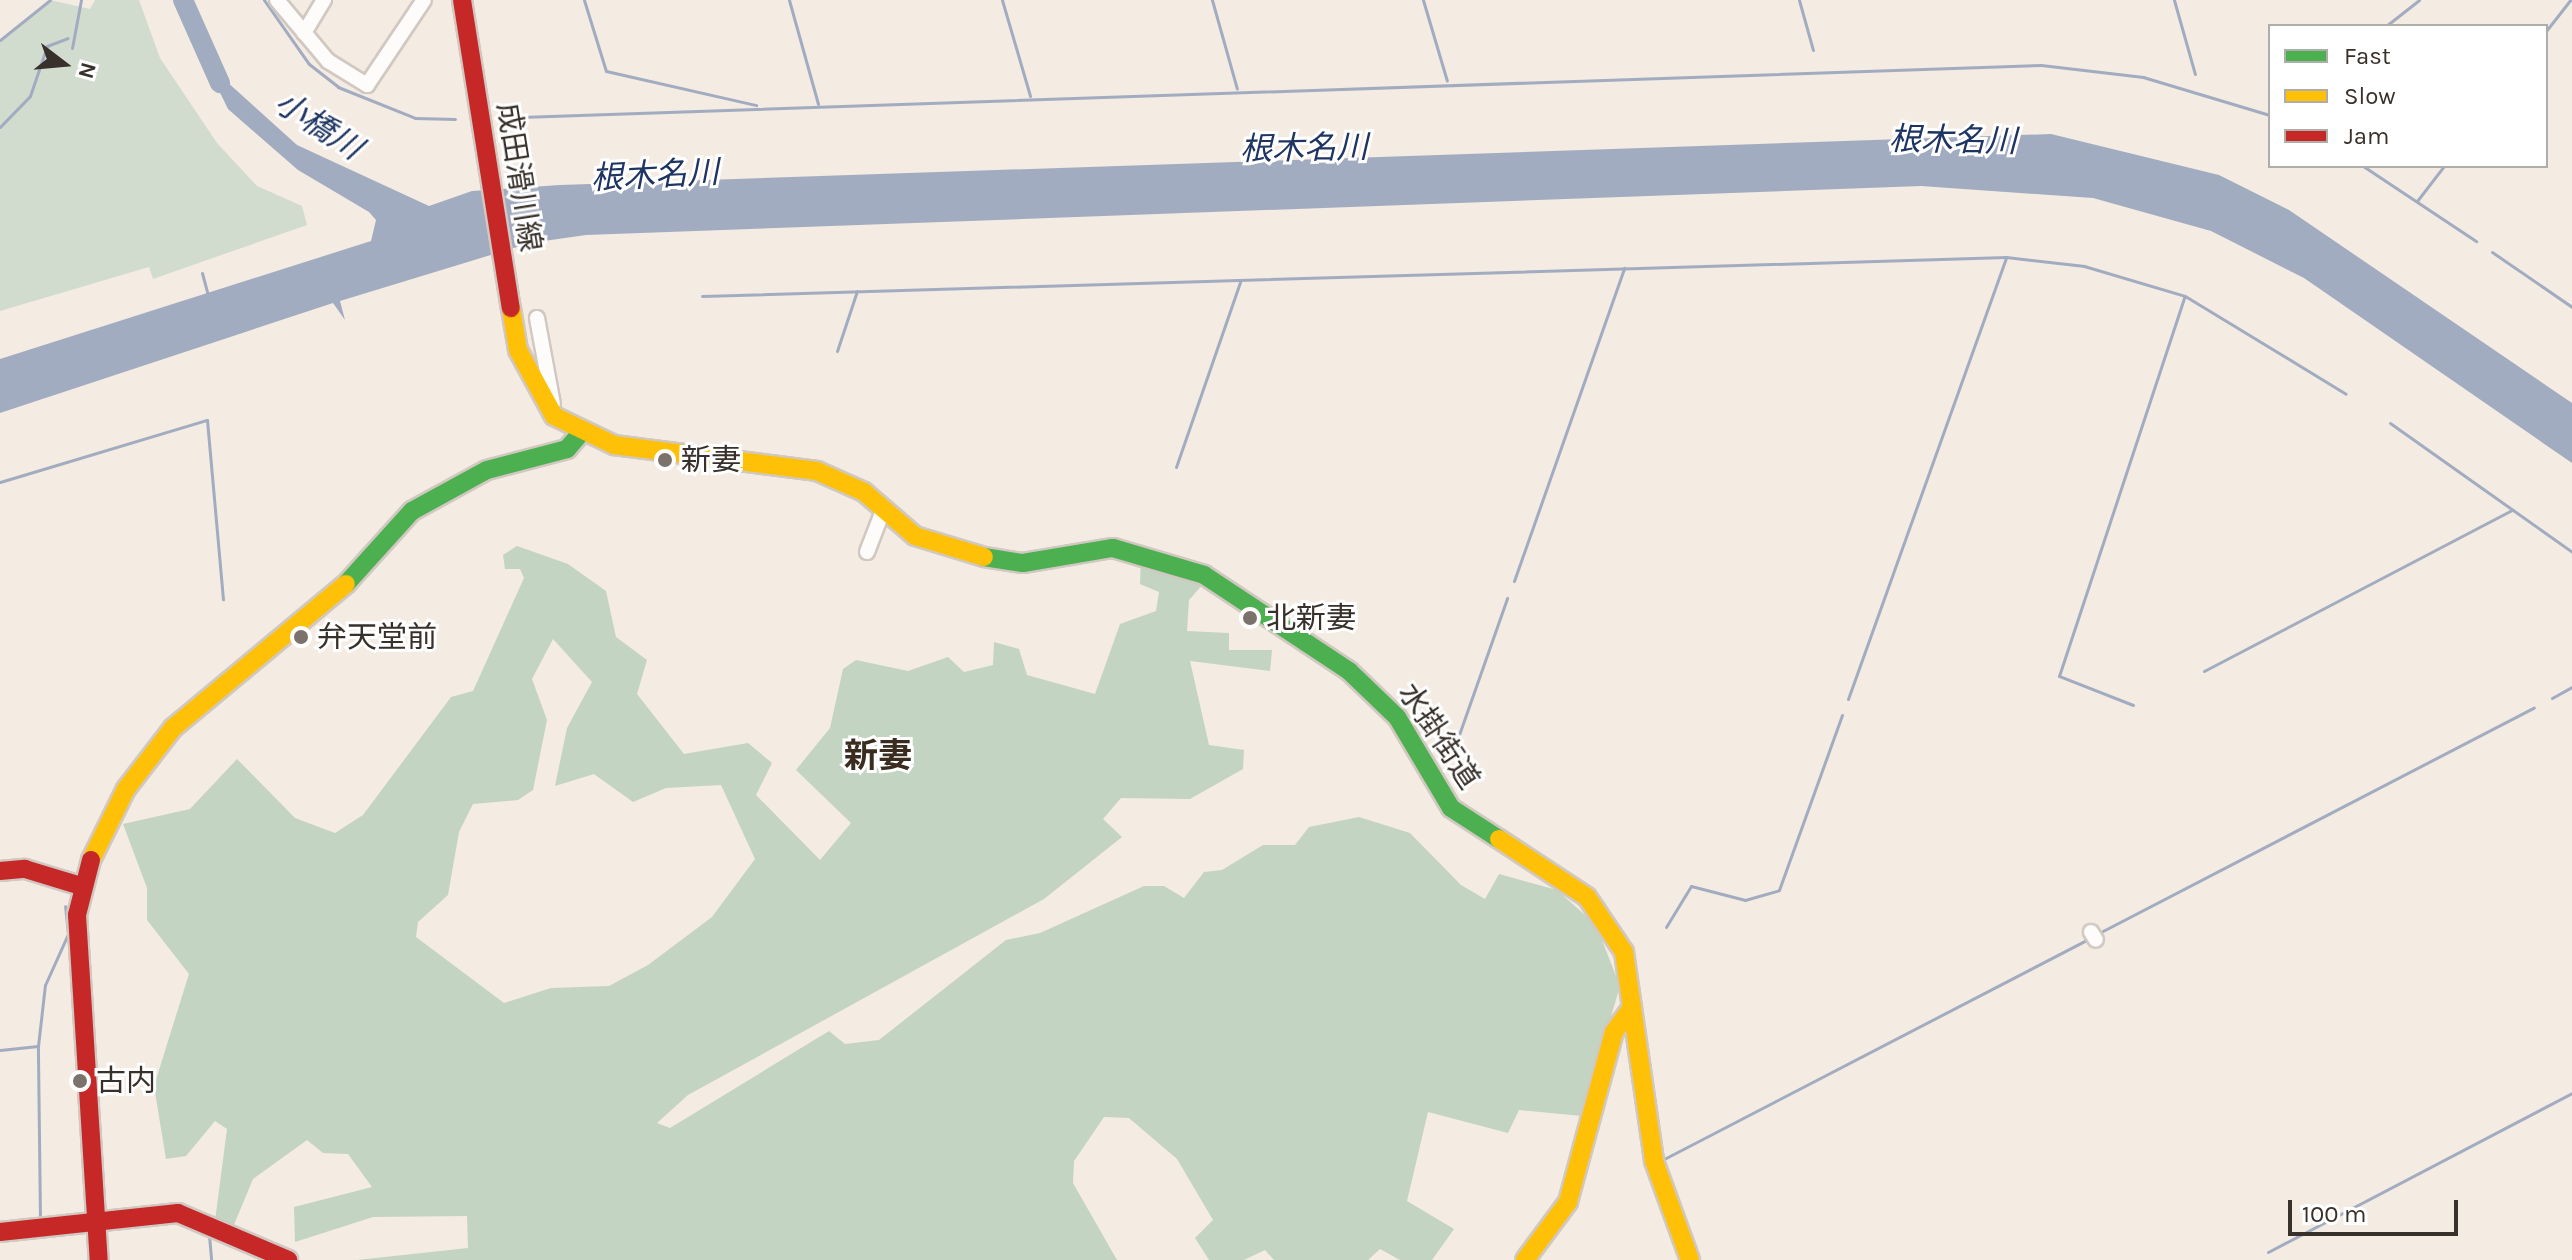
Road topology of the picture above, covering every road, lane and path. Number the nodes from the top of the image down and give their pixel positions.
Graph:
1 (277, 0) edge
2 (324, 0) edge
3 (424, 0) edge
4 (464, 6) edge
5 (304, 33) junction
6 (537, 318) dead end
7 (518, 350) joint
8 (554, 416) junction
9 (581, 433) junction
10 (884, 508) junction
11 (867, 552) dead end
12 (0, 871) edge
13 (81, 886) junction
14 (1632, 1007) junction
15 (96, 1222) junction
16 (0, 1232) edge
17 (99, 1260) edge
18 (288, 1260) edge
19 (1525, 1260) edge
20 (1690, 1260) edge

1 - 5 street
2 - 5 street
3 - 5 street
4 - 7 main road, 成田滑川線
6 - 8 street
7 - 8 main road, 水掛街道
8 - 9 main road, 水掛街道
9 - 10 main road, 水掛街道
9 - 13 main road
10 - 11 street
10 - 14 main road, 水掛街道
12 - 13 main road
13 - 15 main road
14 - 19 main road
14 - 20 main road, 水掛街道
15 - 16 main road
15 - 17 main road
15 - 18 main road

